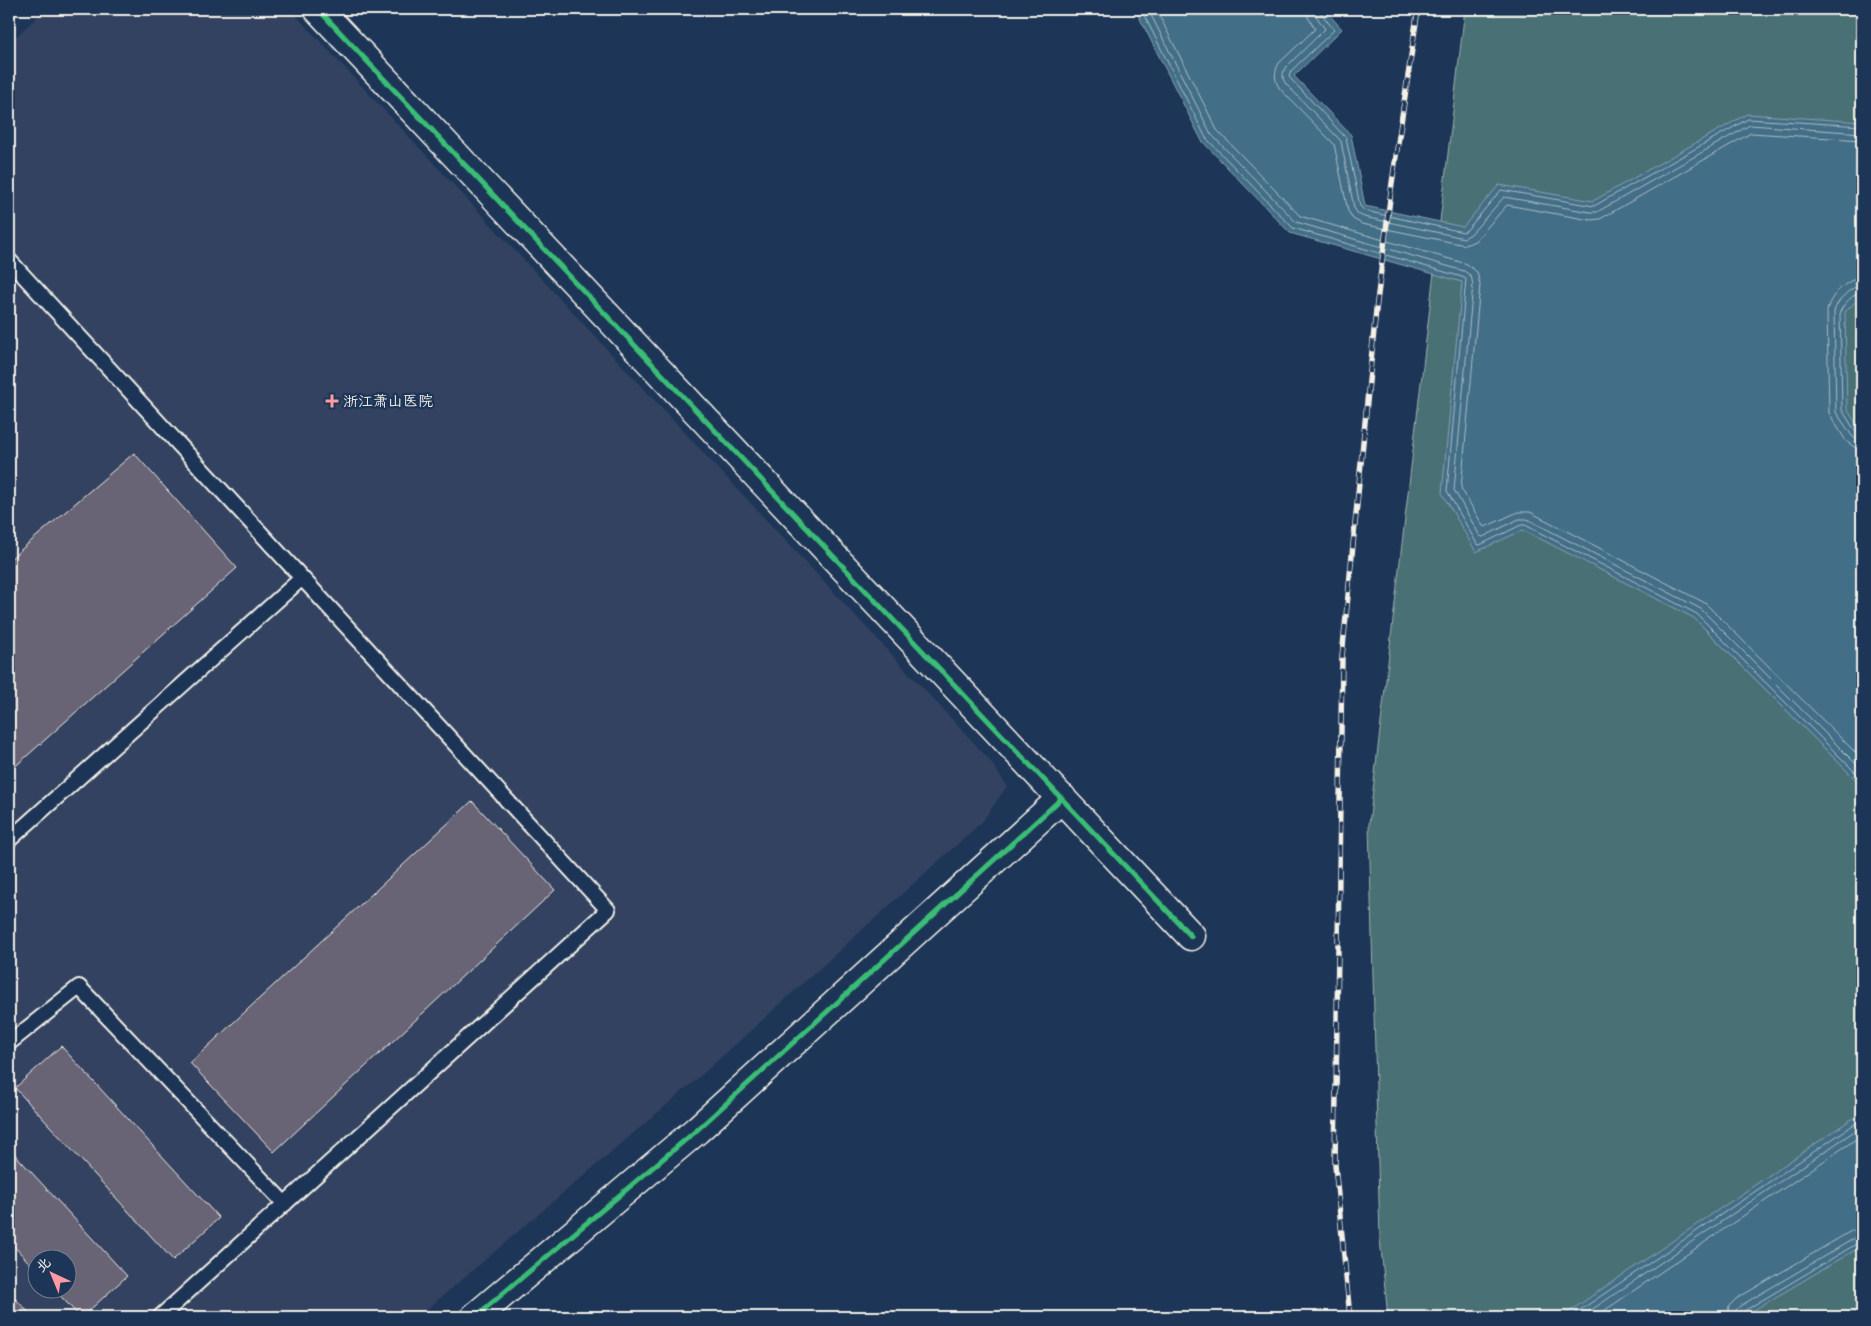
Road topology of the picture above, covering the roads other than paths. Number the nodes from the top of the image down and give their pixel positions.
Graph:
1 (318, 9) edge
2 (9, 260) edge
3 (302, 578) junction
4 (1062, 798) junction
5 (9, 840) edge
6 (1191, 936) dead end
7 (9, 1043) edge
8 (285, 1204) junction
9 (160, 1317) edge
10 (475, 1317) edge

1 - 4 street
2 - 3 lane
3 - 5 lane
3 - 8 lane
4 - 6 street
4 - 10 street
7 - 8 lane
8 - 9 lane

